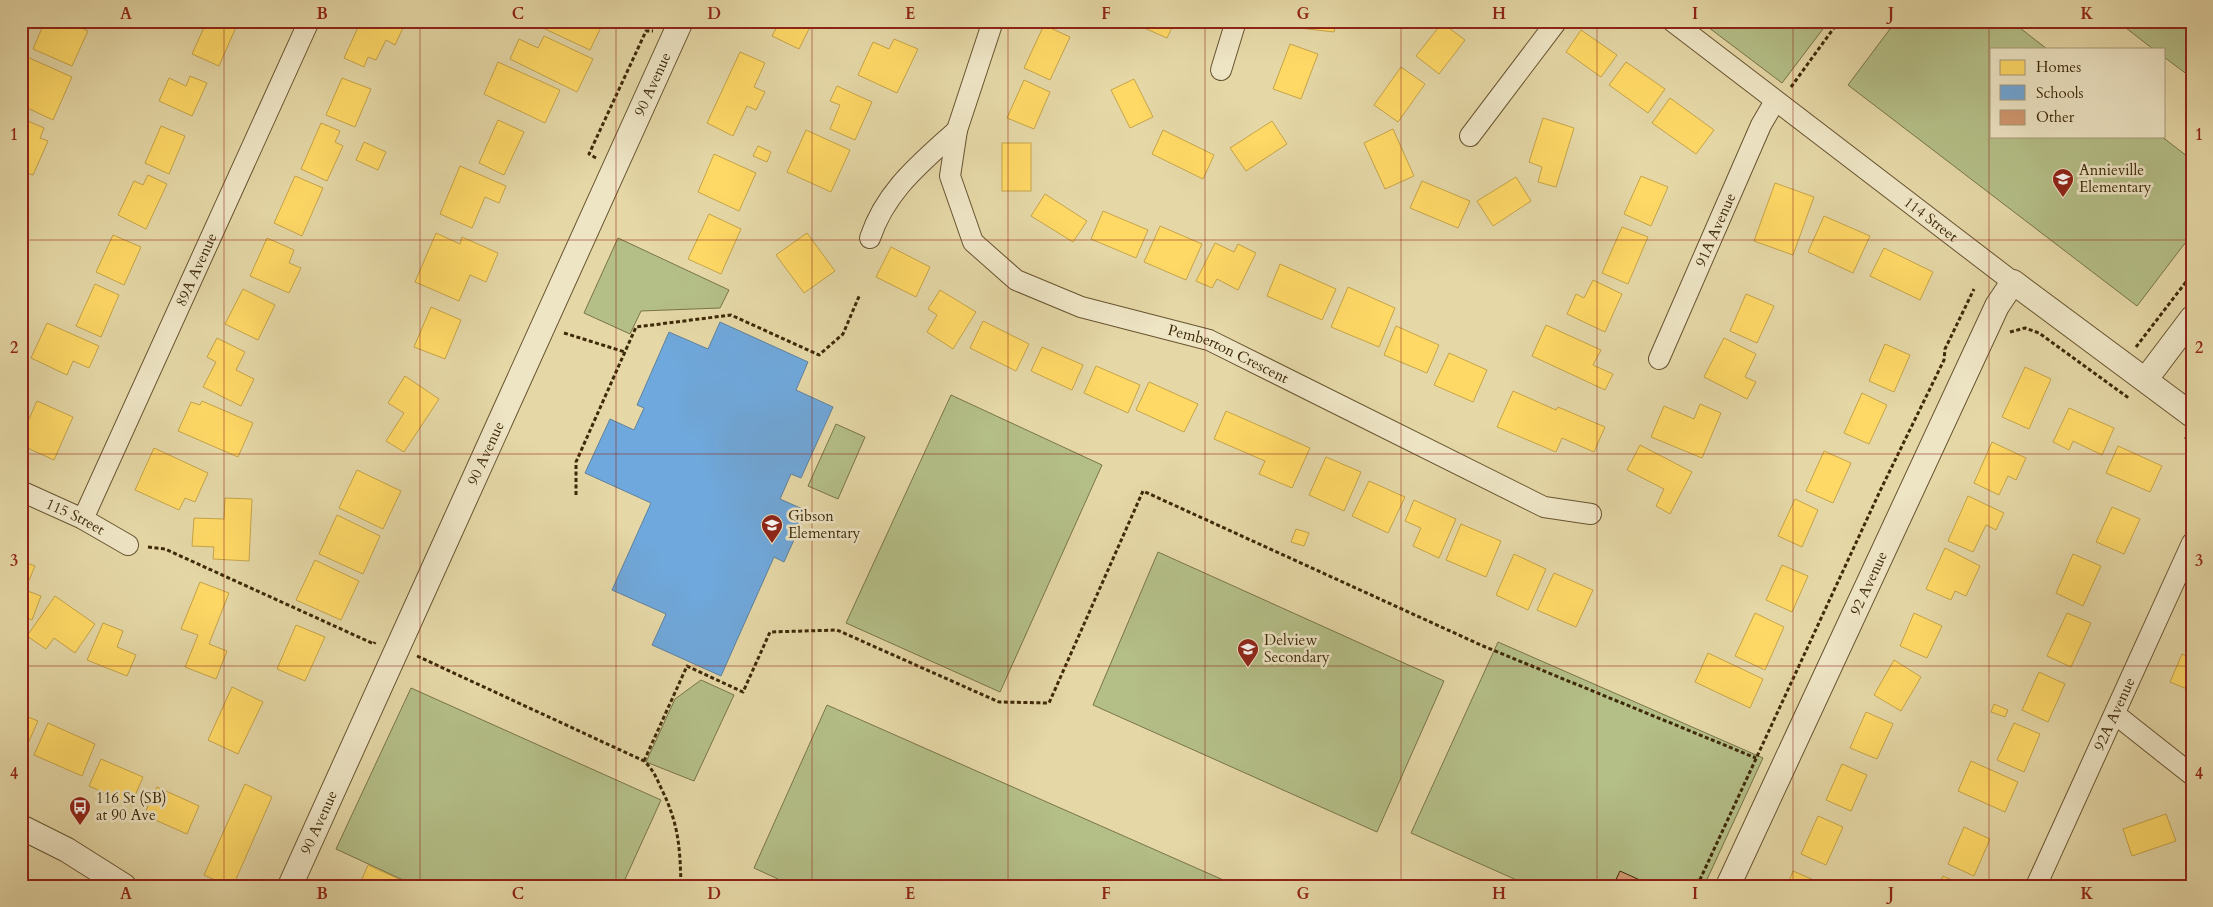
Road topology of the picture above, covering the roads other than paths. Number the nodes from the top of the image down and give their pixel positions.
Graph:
1 (309, 21) edge
2 (681, 21) edge
3 (993, 21) edge
4 (1236, 21) edge
5 (1557, 21) edge
6 (1672, 21) edge
7 (1220, 70) dead end
8 (1782, 95) junction
9 (956, 130) junction
10 (1470, 136) dead end
11 (870, 238) dead end
12 (2013, 282) junction
13 (2192, 318) edge
14 (1659, 359) dead end
15 (2146, 379) junction
16 (2192, 414) edge
17 (21, 491) edge
18 (1591, 514) dead end
19 (84, 520) junction
20 (2192, 544) edge
21 (128, 545) road end
22 (2115, 714) junction
23 (2192, 775) edge
24 (21, 827) edge
25 (124, 886) edge
26 (290, 886) edge
27 (1728, 886) edge
28 (2036, 886) edge

1 - 19 street, 89A Avenue
2 - 26 street, 90 Avenue
3 - 9 street, Pemberton Crescent
4 - 7 street
5 - 10 street
6 - 8 street, 114 Street
8 - 12 street, 114 Street
8 - 14 street, 91A Avenue
9 - 11 street, Pemberton Crescent
9 - 18 street, Pemberton Crescent
12 - 15 street, 114 Street
12 - 27 street, 92 Avenue
13 - 15 street
15 - 16 street, 114 Street
17 - 19 street, 115 Street
19 - 21 street, 115 Street
20 - 22 street, 92A Avenue
22 - 23 street
22 - 28 street, 92A Avenue
24 - 25 street

